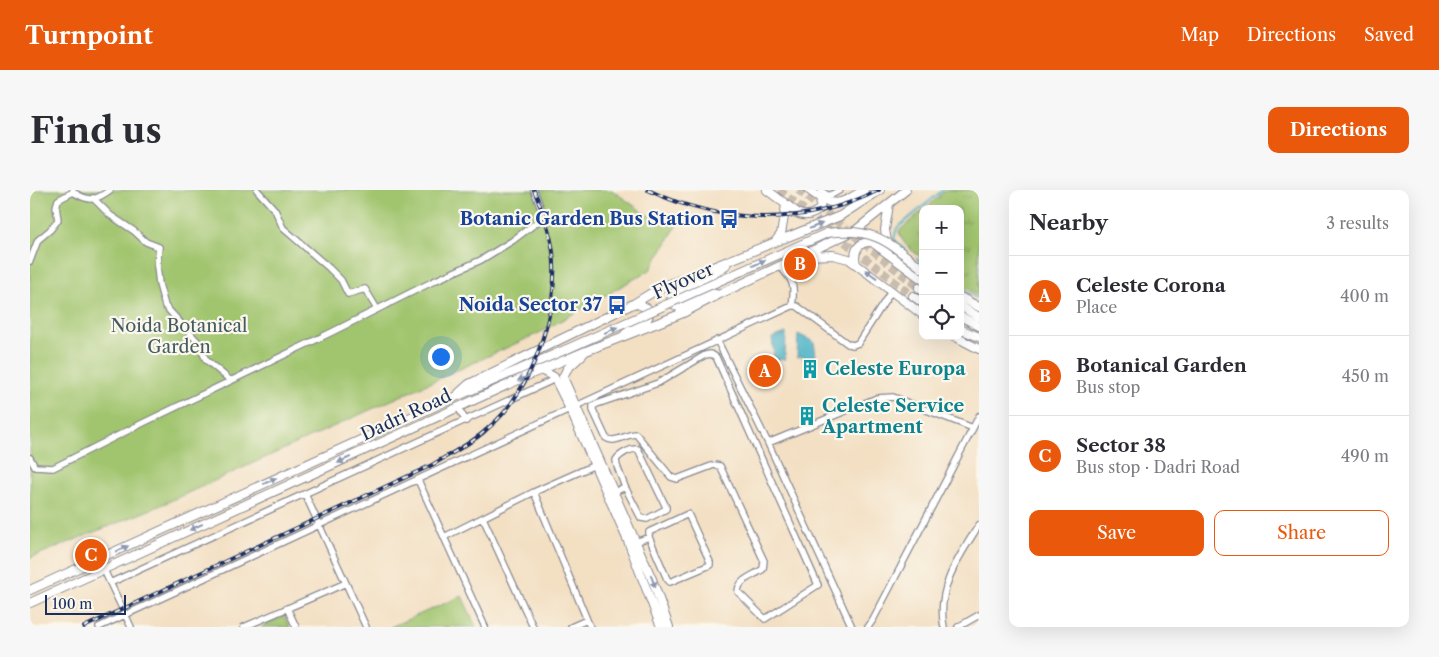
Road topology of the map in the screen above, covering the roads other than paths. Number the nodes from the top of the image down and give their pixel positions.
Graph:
1 (110, 190) edge
2 (257, 190) edge
3 (534, 190) edge
4 (767, 190) edge
5 (809, 190) edge
6 (821, 190) edge
7 (840, 190) edge
8 (864, 190) edge
9 (880, 190) edge
10 (906, 190) edge
11 (73, 191) edge
12 (94, 198) junction
13 (821, 199) junction
14 (889, 204) junction
15 (786, 205) junction
16 (775, 242) junction
17 (891, 256) junction
18 (738, 257) junction
19 (796, 258) junction
20 (30, 261) edge
21 (856, 264) junction
22 (779, 266) junction
23 (919, 266) edge
24 (919, 277) edge
25 (892, 290) junction
26 (718, 295) junction
27 (912, 296) tunnel mouth
28 (964, 299) edge
29 (919, 300) edge
30 (635, 303) junction
31 (792, 306) junction
32 (979, 307) edge
33 (964, 308) edge
34 (377, 309) junction
35 (919, 312) edge
36 (979, 317) edge
37 (964, 318) edge
38 (979, 326) edge
39 (964, 331) edge
40 (979, 337) edge
41 (620, 339) junction
42 (717, 340) junction
43 (962, 340) edge
44 (979, 349) edge
45 (586, 351) junction
46 (662, 366) junction
47 (541, 370) junction
48 (652, 371) junction
49 (669, 377) junction
50 (556, 379) junction
51 (230, 380) junction
52 (658, 383) junction
53 (453, 398) junction
54 (458, 408) junction
55 (573, 408) junction
56 (979, 416) edge
57 (466, 421) junction
58 (973, 428) junction
59 (768, 443) junction
60 (30, 458) edge
61 (598, 464) junction
62 (418, 480) junction
63 (626, 487) junction
64 (534, 492) junction
65 (614, 492) junction
66 (305, 494) junction
67 (483, 518) junction
68 (320, 525) junction
69 (979, 525) edge
70 (649, 536) junction
71 (444, 537) junction
72 (636, 542) junction
73 (104, 570) junction
74 (346, 582) junction
75 (110, 583) junction
76 (30, 590) edge
77 (30, 603) edge
78 (287, 608) junction
79 (979, 615) edge
80 (125, 616) junction
81 (587, 620) junction
82 (99, 627) edge
83 (131, 627) edge
84 (244, 627) edge
85 (296, 627) edge
86 (366, 627) edge
87 (485, 627) edge
88 (534, 627) edge
89 (571, 627) edge
90 (590, 627) edge
91 (661, 627) edge
92 (669, 627) edge
93 (852, 627) edge
94 (868, 627) edge
95 (944, 627) edge
96 (958, 627) edge

1 - 12 street
2 - 34 street
3 - 34 street
4 - 15 main road
5 - 13 main road
6 - 7 street
8 - 13 main road
16 -> 9 main road
10 - 14 main road, Dadri Road
11 - 12 street
11 - 20 street
12 - 51 street
13 - 15 main road
14 - 17 main road
14 - 19 main road, Dadri Road
15 - 16 main road
16 - 18 main road
17 - 21 main road
17 - 24 main road
18 - 26 main road
18 - 30 main road
19 - 21 main road
19 - 22 main road, Dadri Road
25 -> 21 main road
22 - 26 main road, Dadri Road
22 - 31 street
53 -> 23 main road, Flyover, bridge
25 - 31 street
25 - 35 main road
26 - 41 main road, Dadri Road
27 - 29 main road
28 - 32 main road
30 - 41 main road
30 - 53 main road
31 - 42 street
33 - 36 main road
34 - 51 street
37 - 38 main road
39 - 40 main road
41 - 45 main road, Dadri Road
42 - 46 street
42 - 59 street
43 - 44 main road
45 - 47 main road, Dadri Road
45 - 55 main road
46 - 48 street
46 - 49 street
47 - 50 main road
47 -> 54 main road, Dadri Road
48 - 52 street
48 - 55 street
49 - 52 street
49 - 52 street
50 - 55 main road
50 - 57 street
51 - 60 street
76 -> 53 main road, Dadri Road
54 - 57 street
54 -> 73 main road, Dadri Road
55 - 61 main road
55 - 62 street
56 - 58 street
57 - 66 street
58 - 59 street
58 - 94 street
59 - 93 street
61 - 64 street
61 - 65 main road
61 - 91 main road
62 - 68 street
62 - 71 street
63 - 63 street
63 - 65 street
64 - 67 street
64 - 81 street
65 - 72 main road
66 - 68 street
66 - 75 street
67 - 71 street
67 - 88 street
68 - 74 street
68 - 80 street
69 - 95 street
70 - 70 street
70 - 72 street
71 - 87 street
72 -> 92 main road
73 - 75 street
73 - 77 main road, Dadri Road
74 - 78 street
74 - 86 street
75 - 80 street
78 - 84 street
78 - 85 street
79 - 96 street
80 - 82 street
80 - 83 street
81 - 89 street
81 - 90 street

